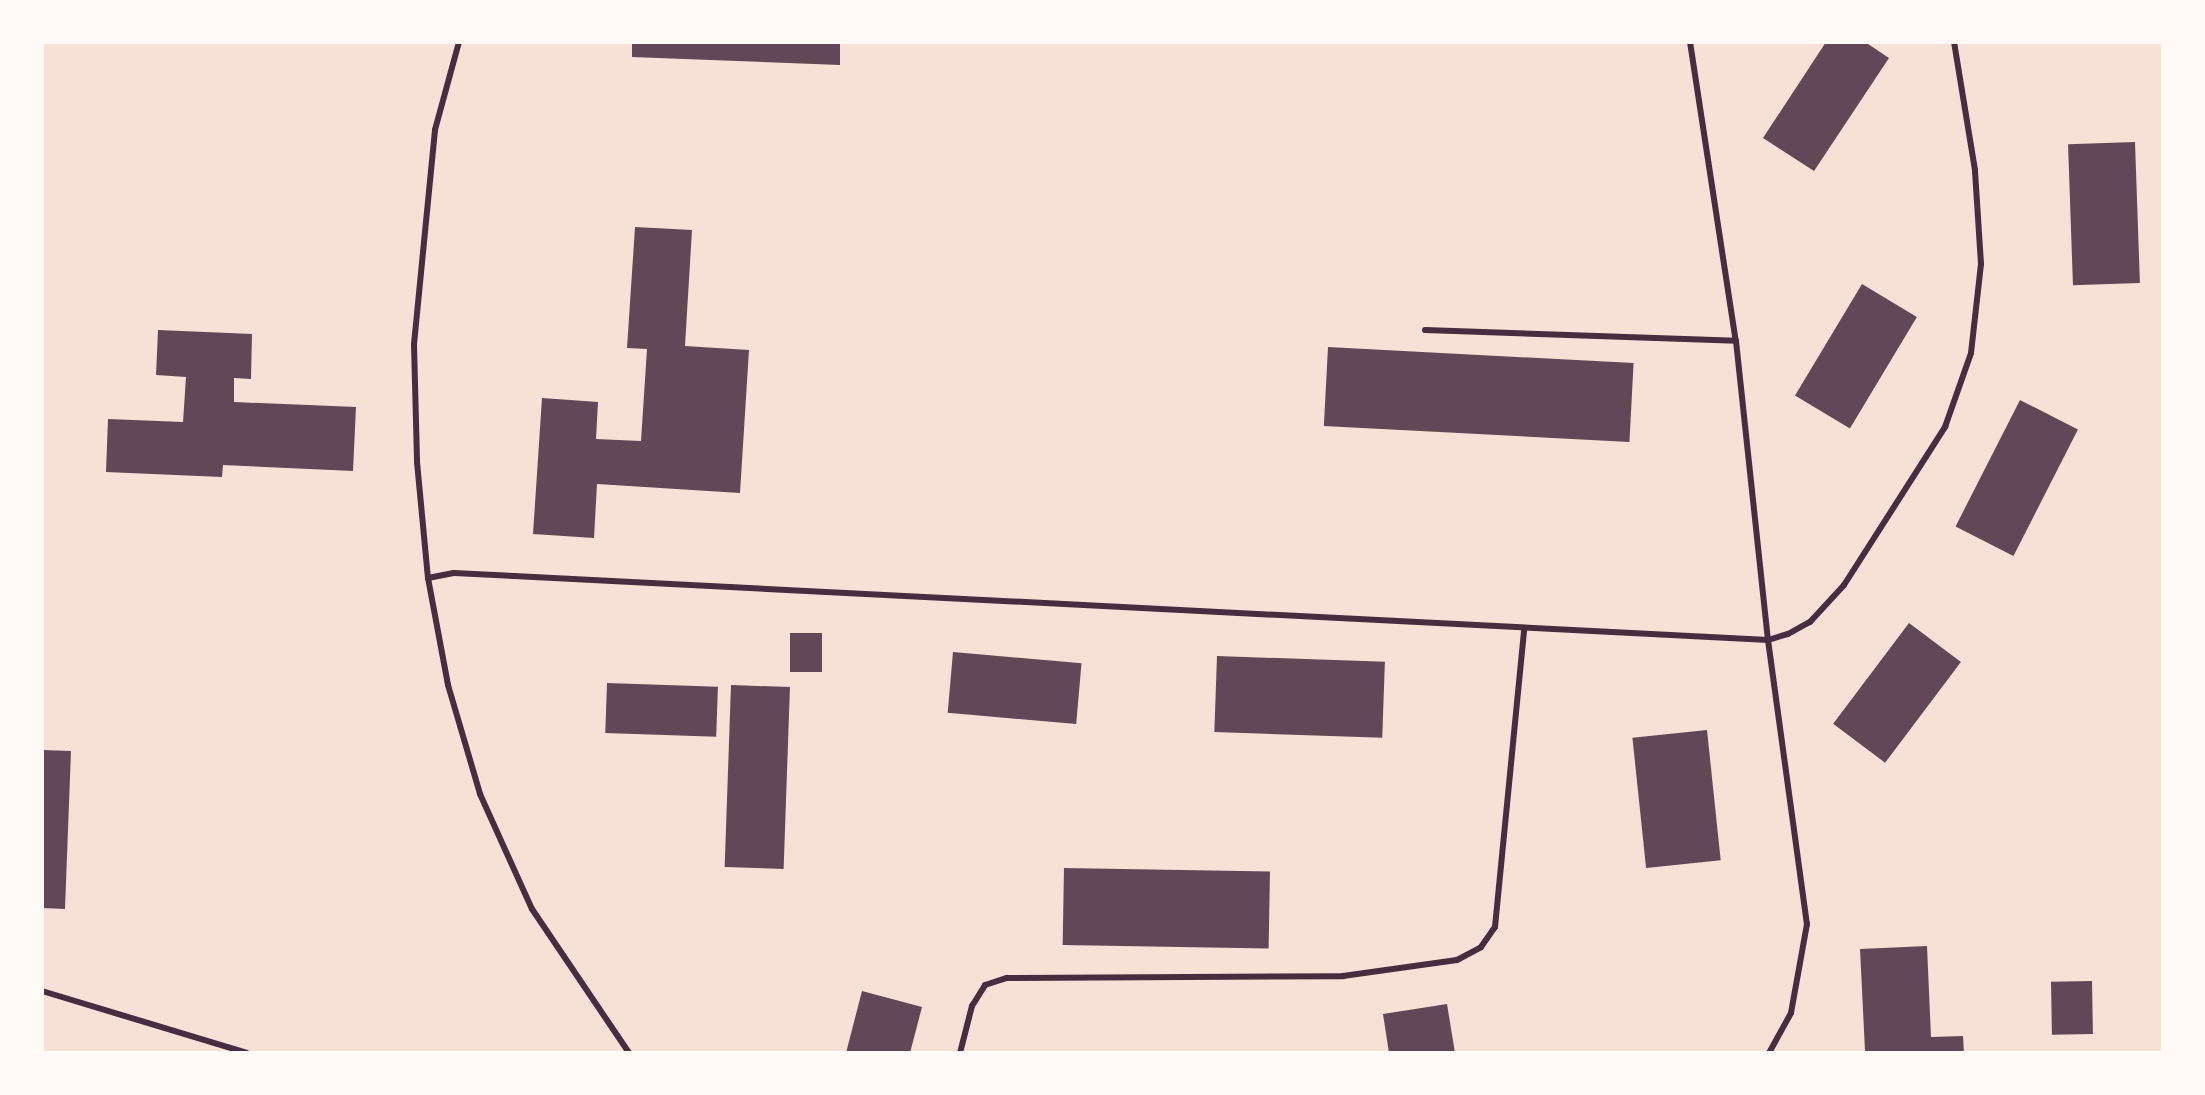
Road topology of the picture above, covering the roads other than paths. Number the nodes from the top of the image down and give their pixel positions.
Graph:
1 (459, 42) edge
2 (1690, 42) edge
3 (1954, 42) edge
4 (1425, 330) dead end
5 (1736, 341) junction
6 (428, 578) junction
7 (1524, 630) junction
8 (1768, 640) junction
9 (42, 991) edge
10 (247, 1053) edge
11 (629, 1053) edge
12 (960, 1053) edge
13 (1769, 1053) edge

1 - 6 lane
2 - 5 lane
3 - 8 lane
4 - 5 lane
5 - 8 lane
6 - 7 lane
6 - 11 lane
7 - 8 lane
7 - 12 lane
8 - 13 lane
9 - 10 lane

